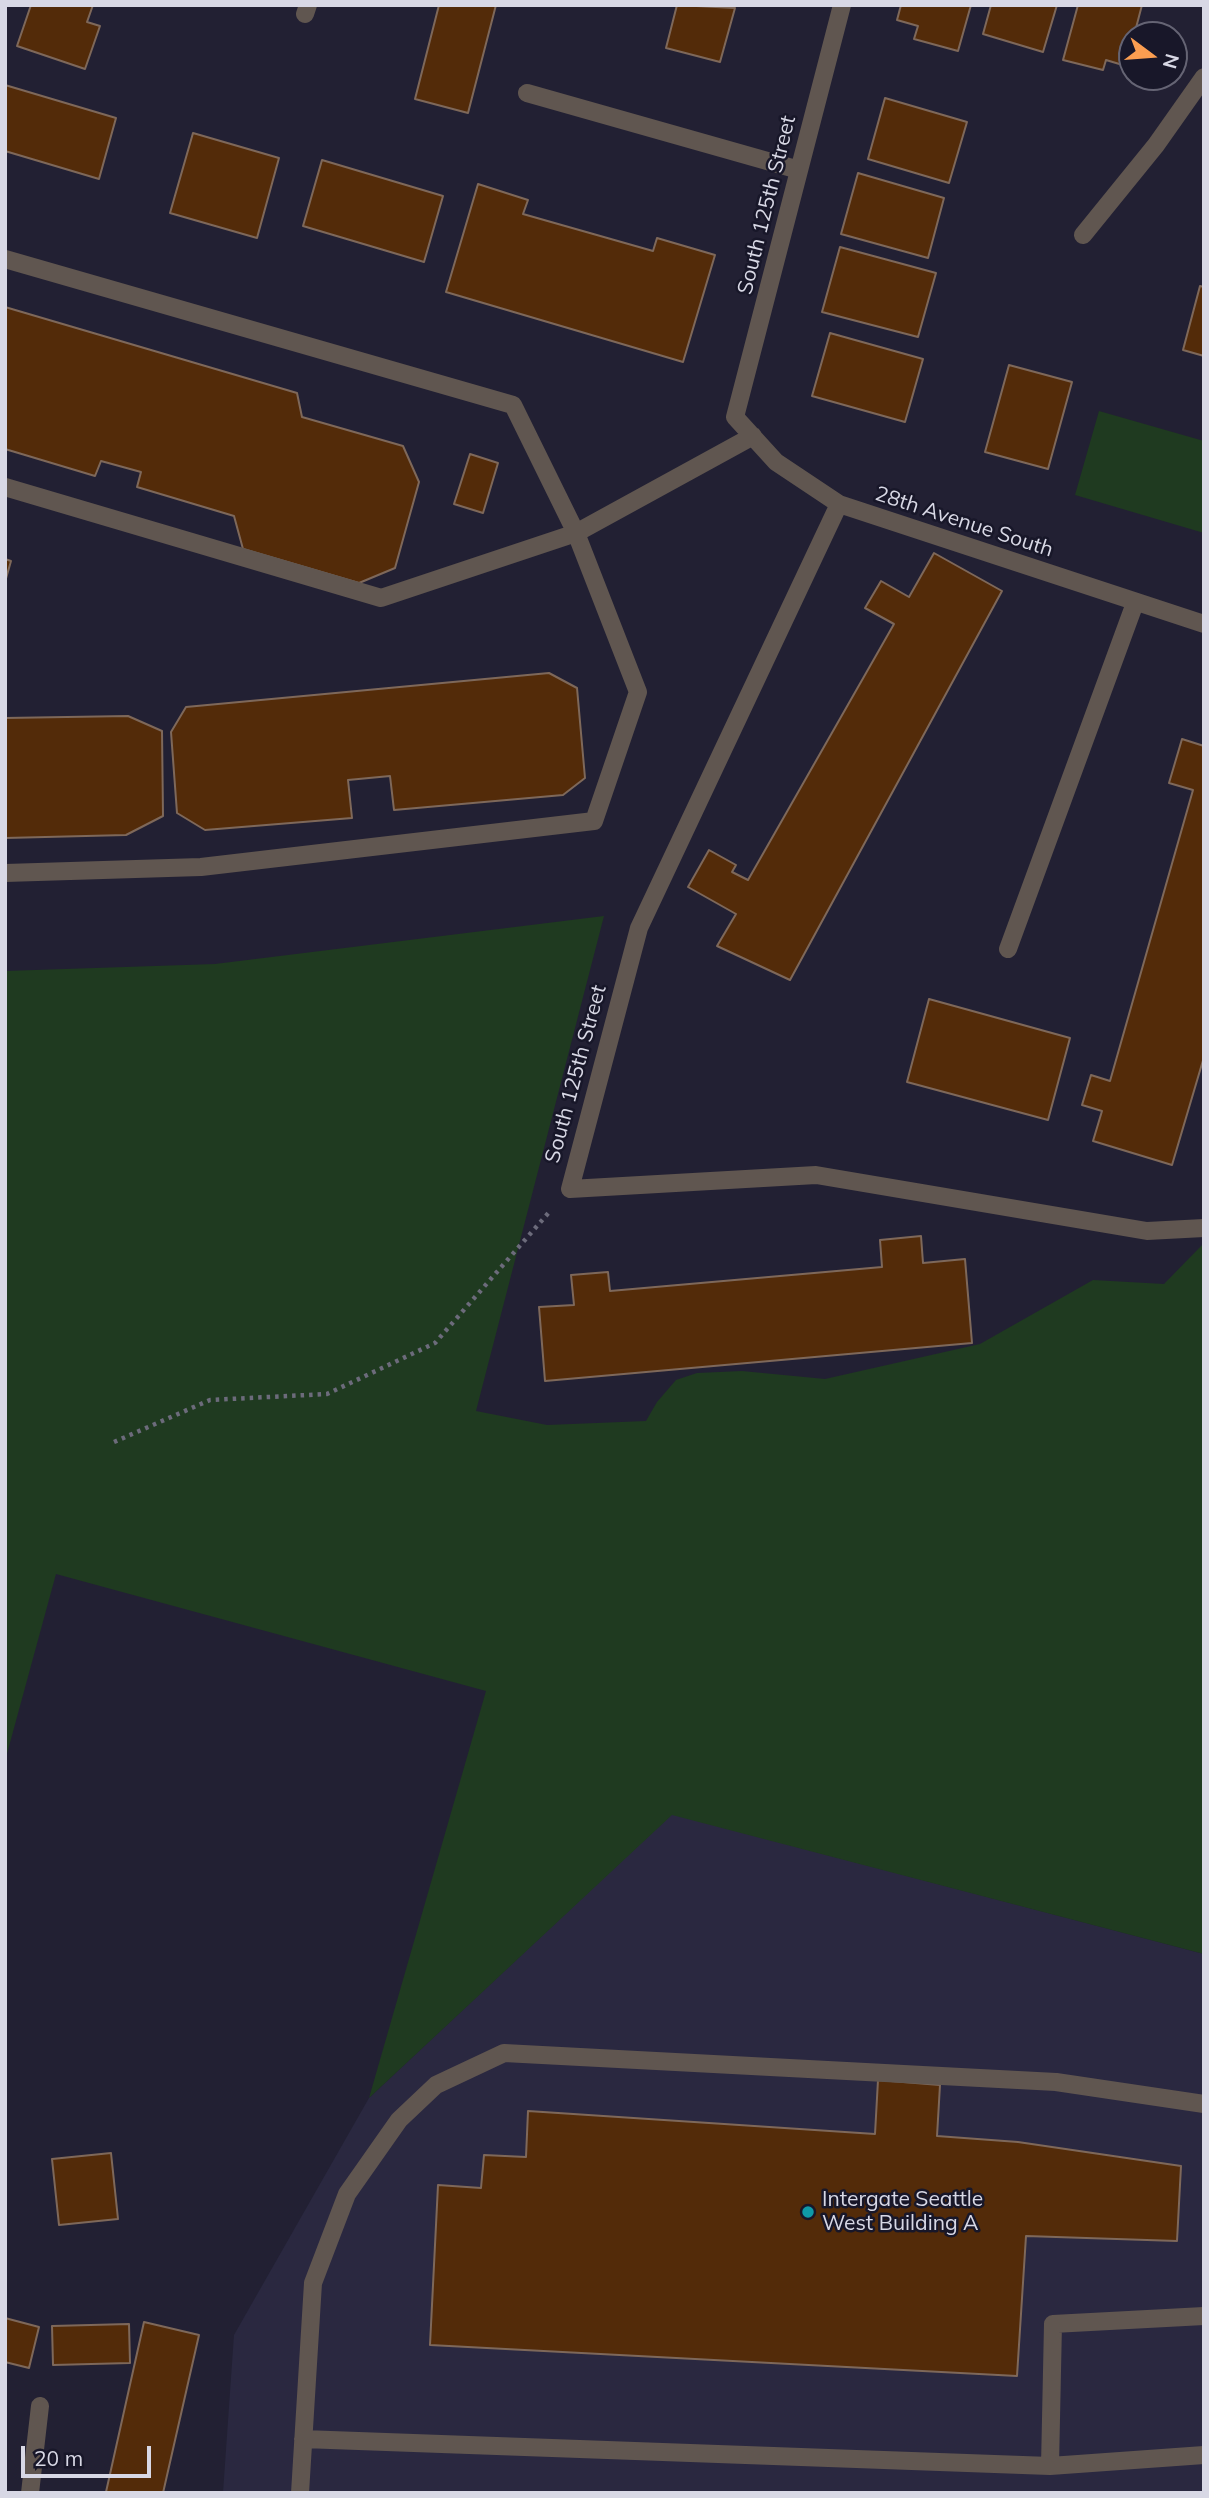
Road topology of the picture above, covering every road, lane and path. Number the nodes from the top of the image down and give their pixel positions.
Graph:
1 (842, 5) edge
2 (1204, 77) edge
3 (527, 93) dead end
4 (799, 170) junction
5 (1083, 235) dead end
6 (5, 259) edge
7 (735, 417) joint
8 (753, 436) junction
9 (5, 487) edge
10 (839, 504) junction
11 (576, 533) junction
12 (1135, 603) junction
13 (1204, 624) edge
14 (5, 873) edge
15 (1008, 949) dead end
16 (569, 1189) junction
17 (1204, 1228) edge
18 (114, 1442) dead end
19 (1204, 2104) edge
20 (1204, 2316) edge
21 (40, 2406) dead end
22 (303, 2440) junction
23 (1204, 2455) edge
24 (1049, 2466) junction
25 (30, 2493) edge
26 (300, 2493) edge

1 - 4 street, South 125th Street
2 - 5 street
3 - 4 street
4 - 7 street, South 125th Street
6 - 11 street
7 - 8 street, 28th Avenue South
8 - 10 street, 28th Avenue South
8 - 11 street
9 - 11 street
10 - 12 street, 28th Avenue South
10 - 16 street, South 125th Street
11 - 14 street
12 - 13 street, 28th Avenue South
12 - 15 street
16 - 17 street, South 125th Street
16 - 18 path
19 - 22 street
20 - 24 street
21 - 25 street
22 - 24 street
22 - 26 street
23 - 24 street

